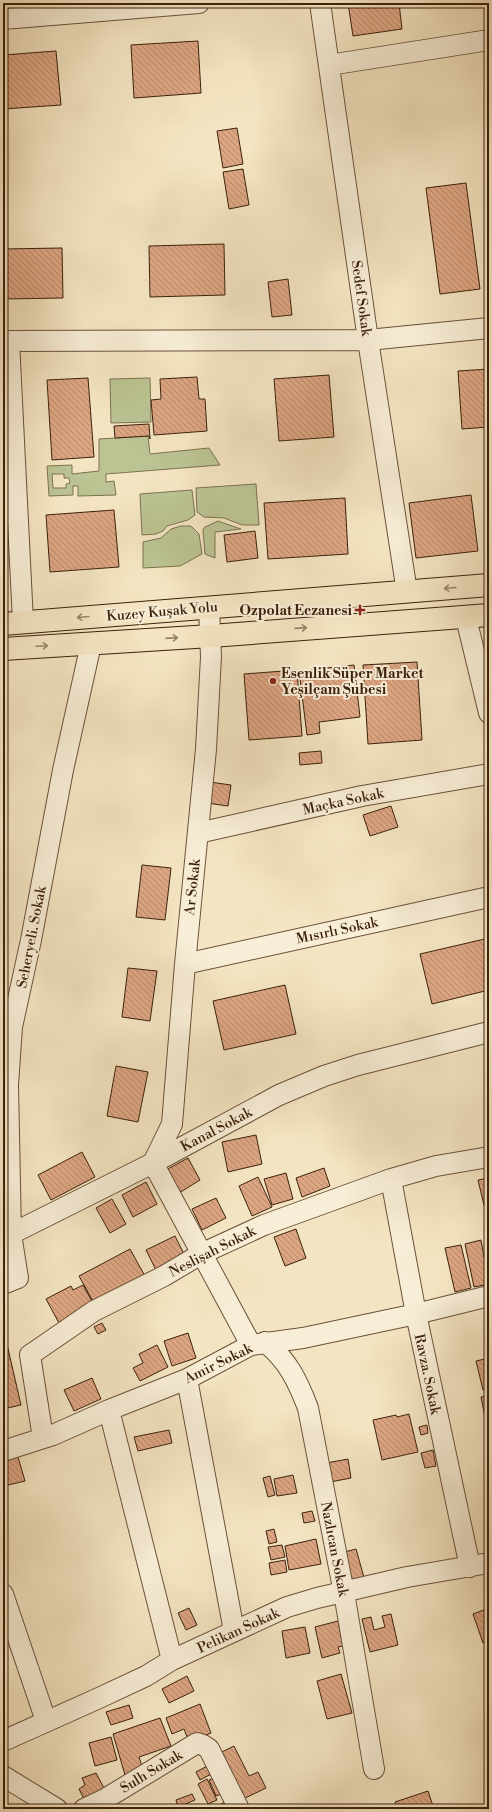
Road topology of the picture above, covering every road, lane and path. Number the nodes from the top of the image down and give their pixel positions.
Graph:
1 (199, 3) edge
2 (320, 3) edge
3 (3, 19) edge
4 (489, 40) edge
5 (329, 65) junction
6 (489, 328) edge
7 (368, 340) junction
8 (6, 341) edge
9 (489, 585) edge
10 (407, 592) junction
11 (209, 607) junction
12 (489, 615) edge
13 (466, 618) junction
14 (13, 623) edge
15 (211, 636) junction
16 (91, 644) junction
17 (3, 648) edge
18 (489, 713) edge
19 (489, 774) edge
20 (198, 832) junction
21 (489, 897) edge
22 (185, 964) junction
23 (489, 1032) edge
24 (5, 1088) edge
25 (489, 1157) edge
26 (153, 1162) junction
27 (391, 1179) junction
28 (10, 1234) junction
29 (201, 1254) junction
30 (3, 1284) edge
31 (489, 1296) edge
32 (416, 1314) junction
33 (258, 1344) junction
34 (187, 1379) junction
35 (109, 1410) junction
36 (43, 1438) junction
37 (3, 1451) edge
38 (489, 1563) edge
39 (470, 1567) junction
40 (344, 1593) junction
41 (3, 1594) edge
42 (234, 1631) junction
43 (172, 1660) junction
44 (46, 1721) junction
45 (3, 1741) edge
46 (374, 1769) dead end
47 (3, 1776) edge
48 (57, 1809) edge
49 (84, 1809) edge
50 (238, 1809) edge

1 - 3 street
2 - 5 street, Sedef Sokak
4 - 5 street
5 - 7 street, Sedef Sokak
6 - 7 street
7 - 8 street
7 - 10 street, Sedef Sokak
8 - 14 street
9 -> 10 main road, Kuzey Kuşak Yolu
10 - 11 main road, Kuzey Kuşak Yolu
11 -> 14 main road, Kuzey Kuşak Yolu
11 - 15 street, Ar Sokak
12 - 13 main road, Kuzey Kuşak Yolu
15 -> 13 main road, Kuzey Kuşak Yolu
13 - 18 street
16 -> 15 main road, Kuzey Kuşak Yolu
15 - 20 street, Ar Sokak
17 -> 16 main road, Kuzey Kuşak Yolu
16 - 24 street, Seheryeli. Sokak
19 - 20 street, Maçka Sokak
20 - 22 street, Ar Sokak
21 - 22 street, Mısırlı Sokak
22 - 26 street, Ar Sokak
23 - 26 street, Kanal Sokak
24 - 28 street, Seheryeli. Sokak
25 - 27 street, Neslişah Sokak
26 - 28 street, Kanal Sokak
26 - 29 street, Nazlıcan Sokak
27 - 29 street, Neslişah Sokak
27 - 32 street, Ravza. Sokak
28 - 30 street
29 - 33 street, Nazlıcan Sokak
29 - 36 street, Neslişah Sokak
31 - 32 street, Amir Sokak
32 - 33 street, Amir Sokak
32 - 39 street, Ravza. Sokak
33 - 34 street, Amir Sokak
33 - 40 street, Nazlıcan Sokak
34 - 35 street, Amir Sokak
34 - 42 street
35 - 36 street, Amir Sokak
35 - 43 street
36 - 37 street, Amir Sokak
38 - 39 street, Pelikan Sokak
39 - 40 street, Pelikan Sokak
40 - 42 street, Pelikan Sokak
40 - 46 street, Nazlıcan Sokak
41 - 44 street
42 - 43 street, Pelikan Sokak
43 - 44 street, Pelikan Sokak
44 - 45 street, Pelikan Sokak
47 - 48 street
49 - 50 street, Sulh Sokak

